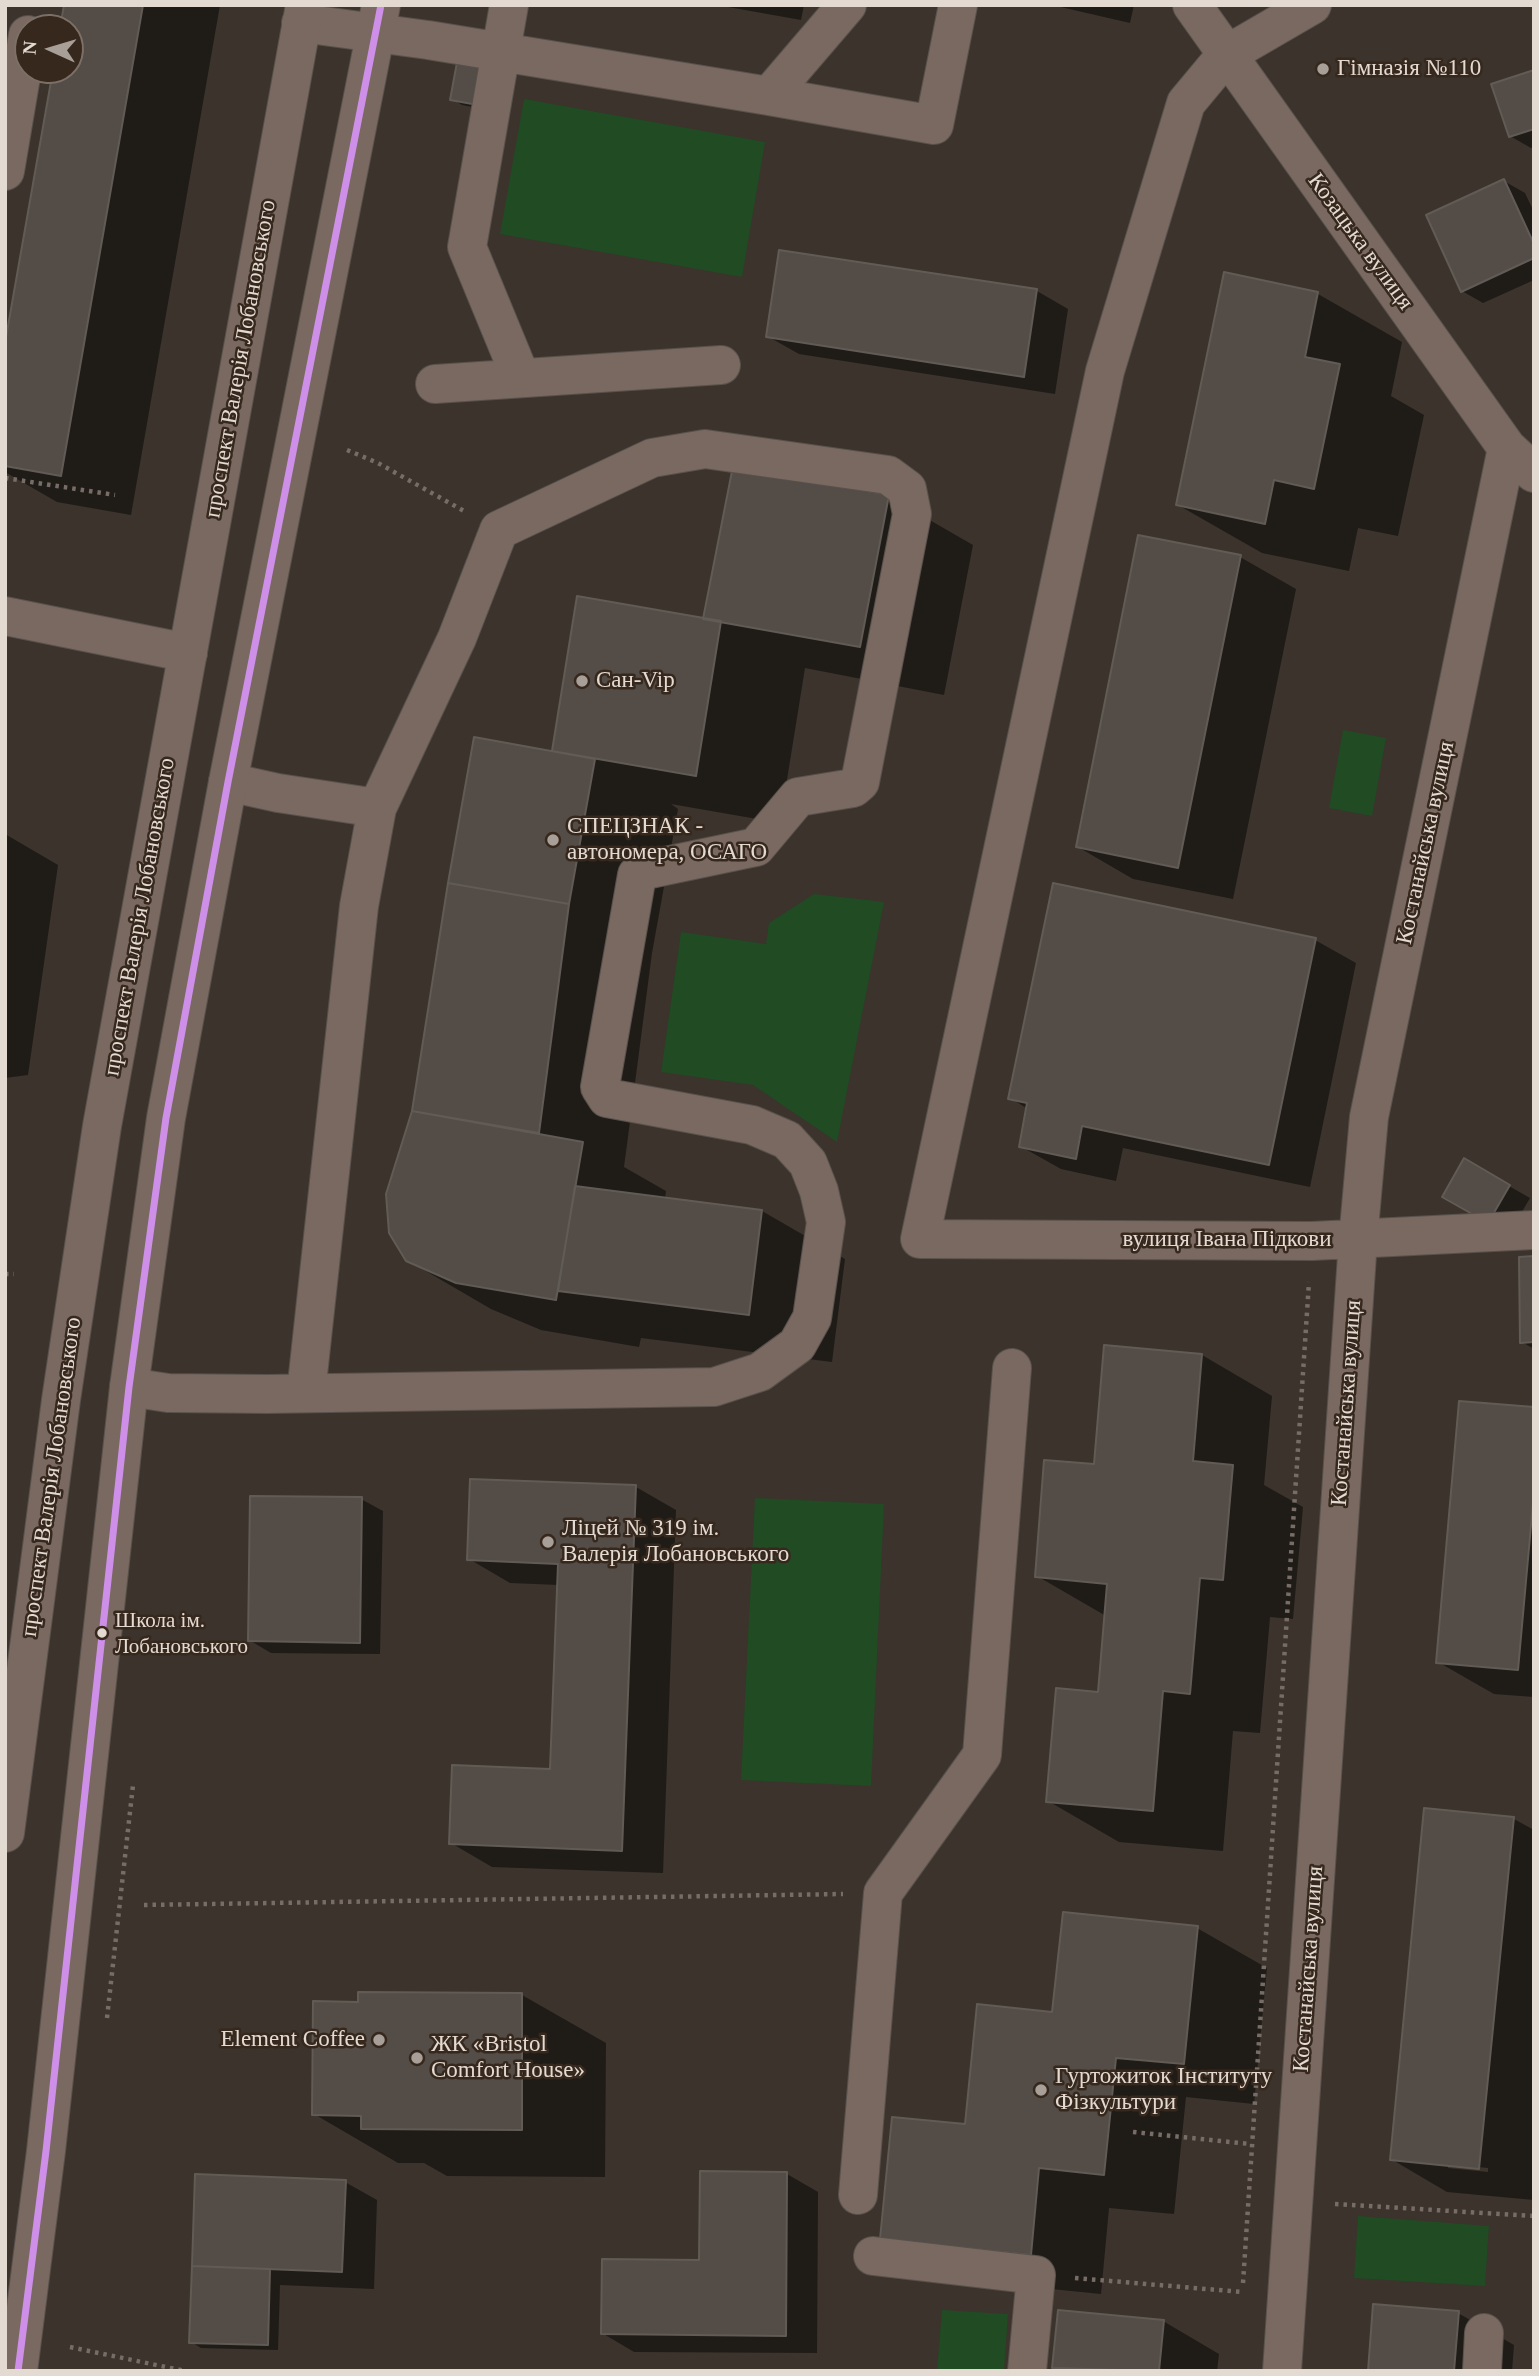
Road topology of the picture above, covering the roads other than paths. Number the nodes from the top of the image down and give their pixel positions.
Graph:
1 (509, 5) edge
2 (847, 5) edge
3 (958, 5) edge
4 (1192, 5) edge
5 (1312, 5) edge
6 (303, 14) edge
7 (378, 19) edge
8 (500, 52) junction
9 (1226, 55) junction
10 (20, 84) edge
11 (769, 96) junction
12 (5, 171) edge
13 (721, 365) dead end
14 (521, 378) junction
15 (435, 384) dead end
16 (1520, 461) edge
17 (5, 617) edge
18 (188, 653) junction
19 (228, 782) junction
20 (377, 808) junction
21 (1534, 1230) edge
22 (1358, 1240) junction
23 (1012, 1368) dead end
24 (129, 1387) junction
25 (306, 1393) junction
26 (5, 1833) edge
27 (858, 2195) dead end
28 (873, 2256) dead end
29 (1485, 2333) dead end
30 (18, 2371) edge
31 (1027, 2371) edge
32 (1282, 2371) edge
33 (1482, 2371) edge

1 - 8 street
2 - 11 street
3 - 11 street
4 - 9 street, Козацька вулиця
5 - 9 street
6 - 7 street
6 - 18 main road, проспект Валерія Лобановського
7 - 8 street
7 - 19 main road
8 - 11 street
8 - 14 street
9 - 16 street, Козацька вулиця
9 - 22 street, вулиця Івана Підкови
10 - 12 street
13 - 14 street
14 - 15 street
16 - 22 street, Костанайська вулиця
17 - 18 street
18 - 26 main road, проспект Валерія Лобановського
19 - 20 street
19 - 24 main road
20 - 25 street
20 - 25 street
21 - 22 street, вулиця Івана Підкови
22 - 32 street, Костанайська вулиця
23 - 27 street
24 - 25 street
24 - 30 main road
28 - 31 street
29 - 33 street

